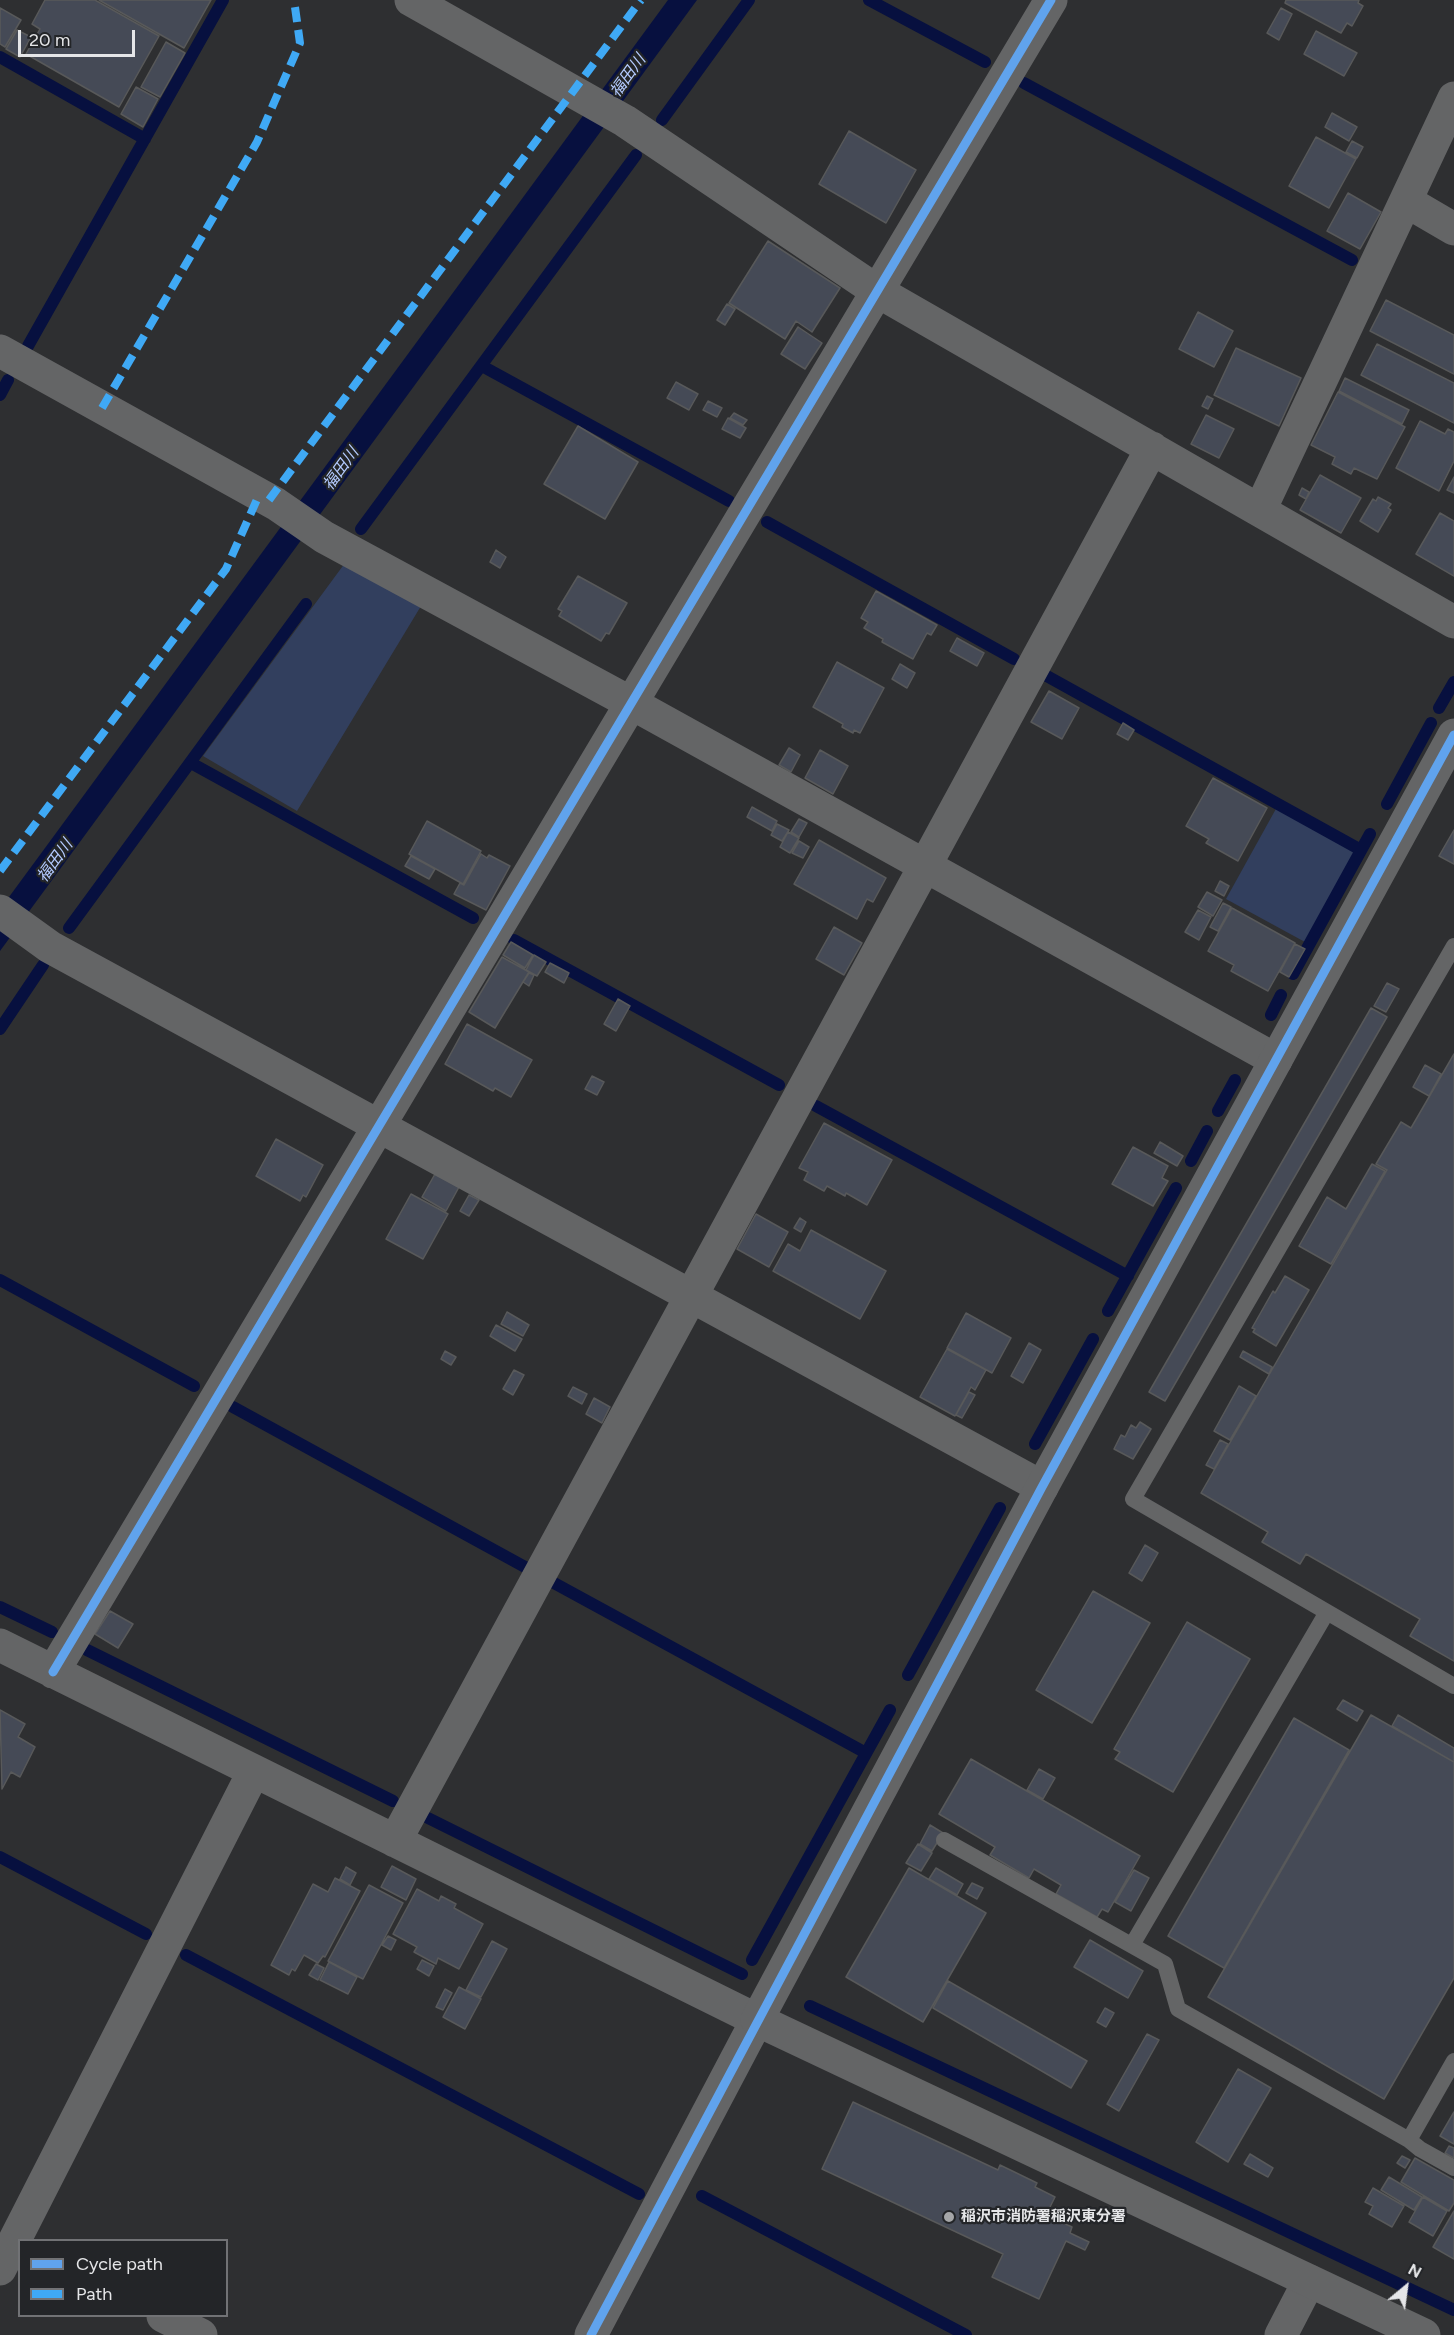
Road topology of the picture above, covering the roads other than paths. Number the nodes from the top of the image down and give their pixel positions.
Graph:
1 (411, 0) edge
2 (1051, 0) edge
3 (1454, 98) edge
4 (1406, 201) junction
5 (1454, 229) edge
6 (877, 291) junction
7 (0, 351) edge
8 (1152, 448) junction
9 (1260, 510) junction
10 (1454, 622) edge
11 (631, 703) junction
12 (1454, 735) edge
13 (925, 866) junction
14 (0, 911) edge
15 (1454, 946) edge
16 (1276, 1060) junction
17 (379, 1125) junction
18 (691, 1295) junction
19 (1042, 1487) junction
20 (1327, 1612) junction
21 (0, 1645) edge
22 (53, 1672) junction
23 (1454, 1686) edge
24 (254, 1771) junction
25 (944, 1840) dead end
26 (395, 1841) junction
27 (1132, 1945) junction
28 (757, 2020) junction
29 (1454, 2061) edge
30 (1410, 2140) junction
31 (1454, 2169) edge
32 (12, 2236) edge
33 (0, 2269) edge
34 (1309, 2281) junction
35 (166, 2317) edge
36 (201, 2335) edge
37 (591, 2335) edge
38 (1281, 2335) edge
39 (1424, 2335) edge

1 - 6 street
2 - 6 street
3 - 4 street
4 - 5 street
4 - 9 street
6 - 8 street
6 - 11 street
7 - 11 street
8 - 9 street
8 - 13 street
9 - 10 street
11 - 13 street
11 - 17 street
12 - 16 street
13 - 16 street
13 - 18 street
14 - 17 street
15 - 20 lane
16 - 19 street
17 - 18 street
17 - 22 street
18 - 19 street
18 - 26 street
19 - 28 street
20 - 23 lane
20 - 27 lane
21 - 22 street
22 - 24 street
24 - 26 street
24 - 32 street
25 - 27 lane
26 - 28 street
27 - 30 lane
28 - 34 street
28 - 37 street
29 - 30 lane
30 - 31 lane
32 - 33 street
34 - 38 street
34 - 39 street
35 - 36 street

